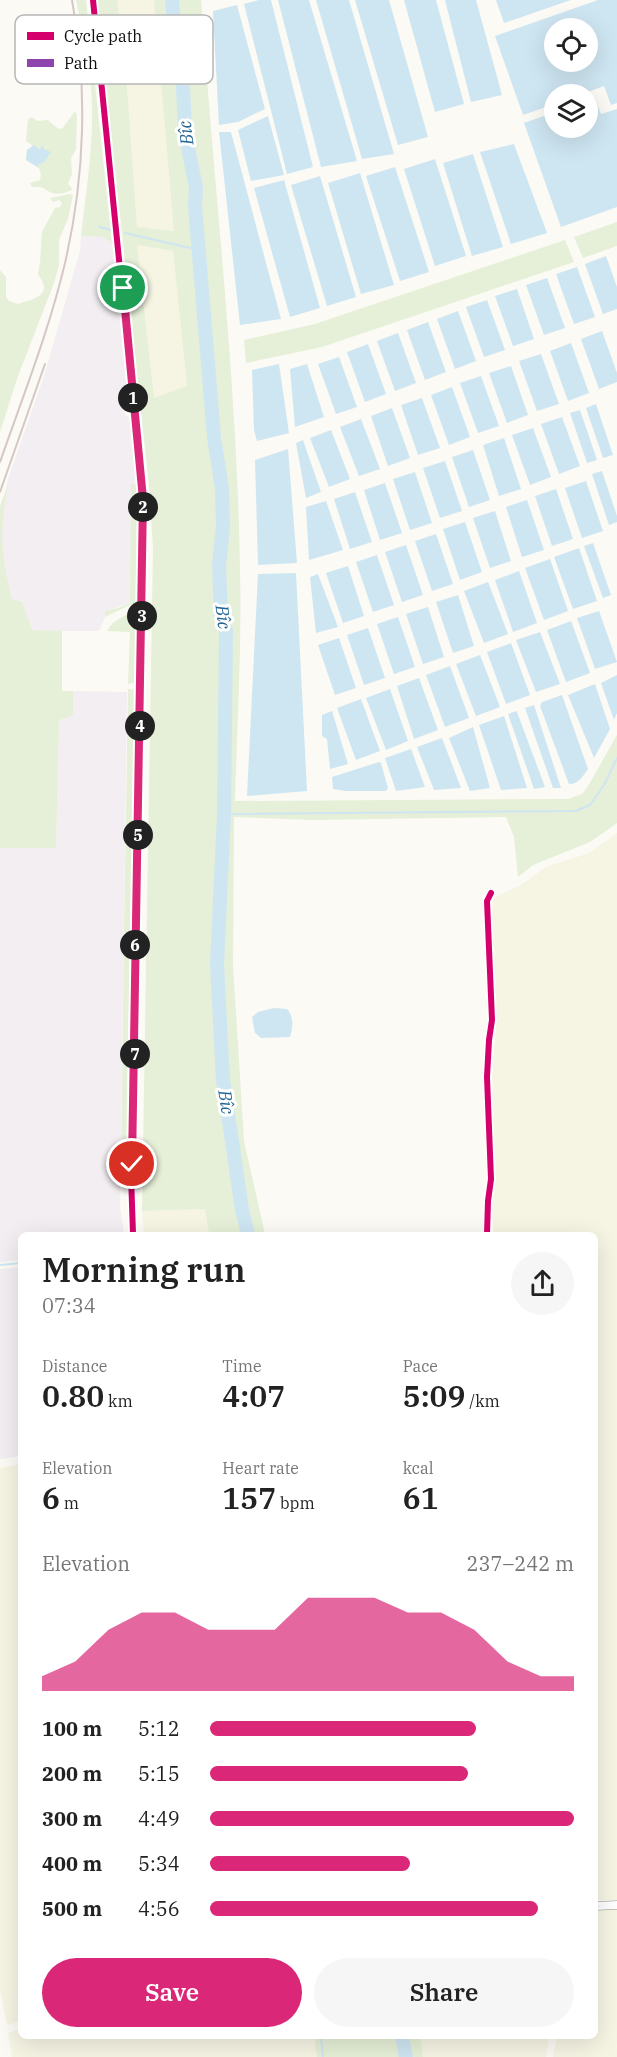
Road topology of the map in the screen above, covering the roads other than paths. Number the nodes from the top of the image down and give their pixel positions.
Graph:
1 (93, 0) edge
2 (95, 15) edge
3 (101, 84) edge
4 (491, 893) dead end
5 (133, 1232) edge
6 (487, 1232) edge
7 (617, 1905) edge
8 (598, 1906) edge

1 - 2 street
3 - 5 street
4 - 6 street
7 - 8 street

